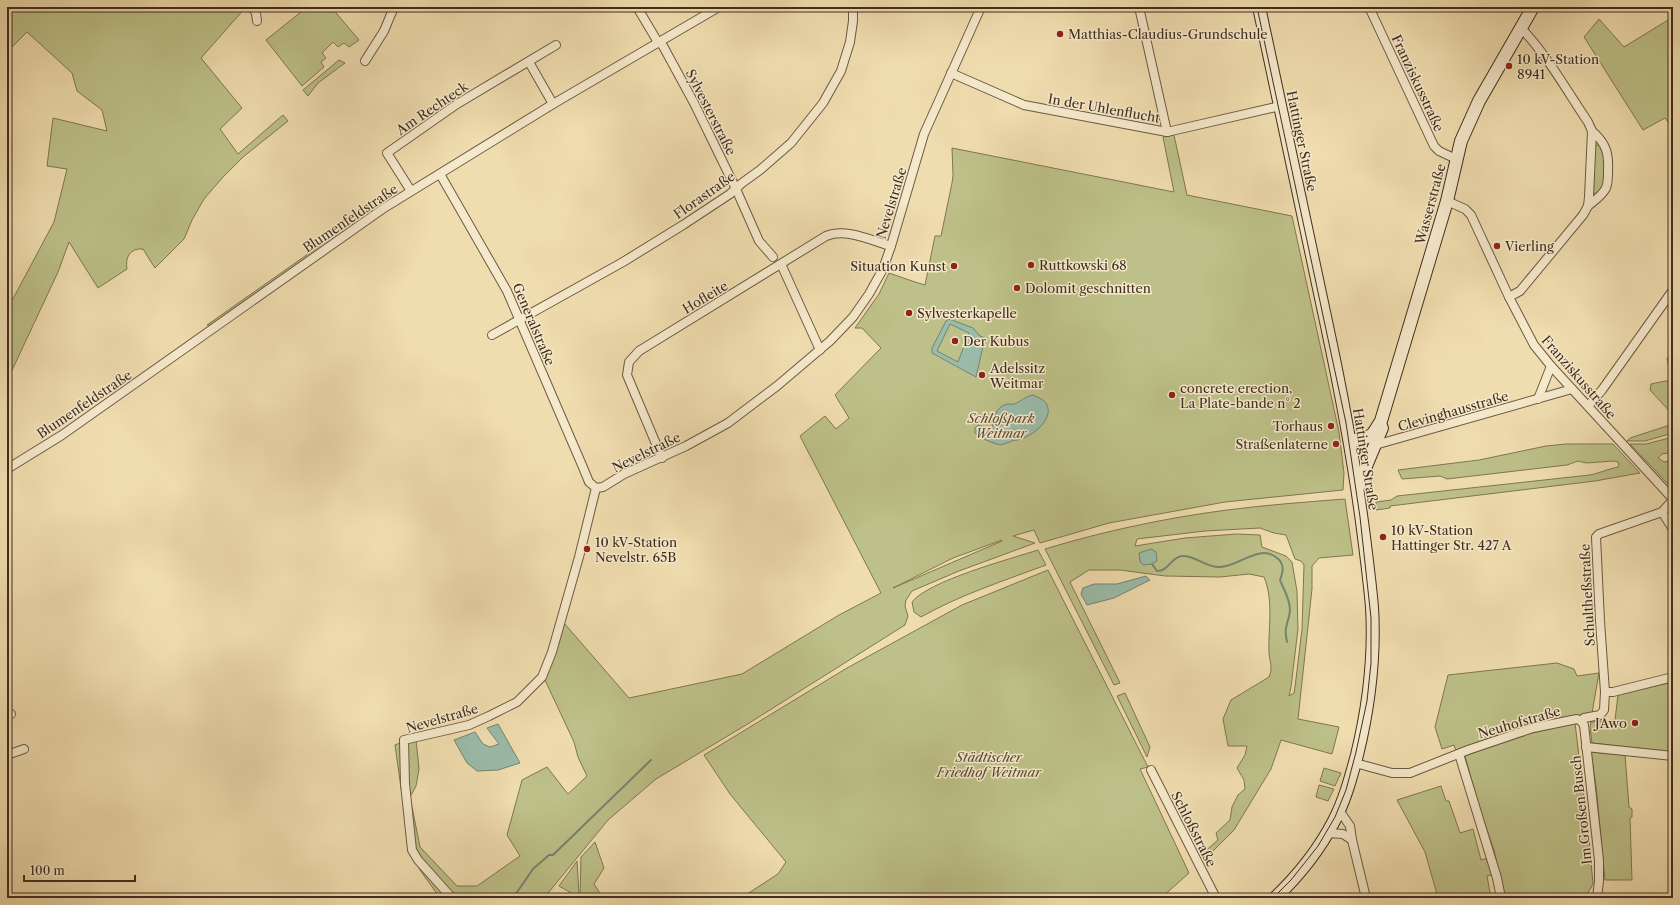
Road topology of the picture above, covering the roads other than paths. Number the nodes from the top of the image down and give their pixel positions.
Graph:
1 (252, 7) edge
2 (394, 7) edge
3 (637, 7) edge
4 (719, 7) edge
5 (853, 7) edge
6 (981, 7) edge
7 (1139, 7) edge
8 (1259, 7) edge
9 (1369, 7) edge
10 (1534, 7) edge
11 (257, 21) dead end
12 (1521, 28) junction
13 (658, 42) junction
14 (556, 45) dead end
15 (365, 61) dead end
16 (529, 62) junction
17 (951, 73) junction
18 (553, 104) junction
19 (1280, 106) junction
20 (1592, 131) junction
21 (1167, 132) junction
22 (1456, 159) junction
23 (440, 174) junction
24 (736, 188) junction
25 (411, 191) junction
26 (1447, 201) junction
27 (1588, 206) junction
28 (891, 246) junction
29 (772, 257) dead end
30 (781, 264) junction
31 (1673, 290) edge
32 (1509, 297) junction
33 (520, 320) junction
34 (492, 335) dead end
35 (820, 350) junction
36 (1551, 366) junction
37 (1572, 389) junction
38 (1538, 398) junction
39 (1588, 406) junction
40 (1381, 421) junction
41 (1351, 445) junction
42 (1375, 445) junction
43 (662, 458) junction
44 (7, 469) edge
45 (1358, 487) junction
46 (596, 488) junction
47 (1673, 499) edge
48 (1662, 512) junction
49 (1673, 529) edge
50 (1673, 677) edge
51 (1605, 692) junction
52 (1581, 721) junction
53 (1586, 747) junction
54 (24, 749) dead end
55 (1459, 754) junction
56 (7, 755) edge
57 (1673, 756) edge
58 (1355, 763) junction
59 (1151, 770) dead end
60 (1339, 810) junction
61 (1328, 833) junction
62 (1352, 840) junction
63 (452, 898) edge
64 (1216, 898) edge
65 (1275, 898) edge
66 (1366, 898) edge
67 (1502, 898) edge
68 (1597, 898) edge

1 - 11 street
2 - 15 street
3 - 13 street, Sylvesterstraße
4 - 13 street, Blumenfeldstraße
5 - 24 street, Florastraße
6 - 17 street, Nevelstraße
7 - 21 street
8 - 19 main road, Hattinger Straße
9 - 22 street, Franziskusstraße
10 - 12 main road, Wasserstraße
12 - 20 street
12 - 22 main road, Wasserstraße
13 - 18 street, Blumenfeldstraße
13 - 24 street, Sylvesterstraße
14 - 16 street, Am Rechteck
16 - 18 street
16 - 25 street, Am Rechteck
17 - 21 street, In der Uhlenflucht
17 - 28 street, Nevelstraße
18 - 23 street, Blumenfeldstraße
19 - 21 street, In der Uhlenflucht
19 - 41 main road, Hattinger Straße
20 - 27 street
20 - 27 street
22 - 26 main road, Wasserstraße
23 - 25 street, Blumenfeldstraße
23 - 33 street, Generalstraße
24 - 29 street, Sylvesterstraße
24 - 33 street, Florastraße
25 - 44 street, Blumenfeldstraße
26 - 32 street, Franziskusstraße
26 - 40 main road, Wasserstraße
27 - 32 street
28 - 30 street, Hofleite
28 - 35 street, Nevelstraße
30 - 35 street
30 - 43 street, Hofleite
31 - 39 street
32 - 36 street, Franziskusstraße
33 - 34 street, Florastraße
33 - 46 street, Generalstraße
35 - 43 street, Nevelstraße
36 - 37 street, Franziskusstraße
36 - 38 street
37 - 38 street, Clevinghausstraße
37 - 39 street, Franziskusstraße
38 - 42 street, Clevinghausstraße
39 - 47 street, Franziskusstraße
40 - 41 main road, Wasserstraße
40 - 42 main road, Wasserstraße
41 - 42 main road
41 - 45 main road, Hattinger Straße
42 - 45 main road, Wasserstraße
43 - 46 street, Nevelstraße
45 - 58 main road, Hattinger Straße
46 - 63 street, Nevelstraße
47 - 48 street, Schultheßstraße
48 - 49 street
48 - 51 street, Schultheßstraße
50 - 51 street
51 - 52 street, Neuhofstraße
52 - 53 street, Im Großen Busch
52 - 55 street, Neuhofstraße
53 - 57 street
53 - 68 street, Im Großen Busch
54 - 56 street
55 - 58 street, Neuhofstraße
55 - 67 street
58 - 60 main road, Hattinger Straße
59 - 64 street, Schloßstraße
60 - 61 main road, Hattinger Straße
60 - 62 street
61 - 62 street
61 - 65 main road, Hattinger Straße
62 - 66 street

